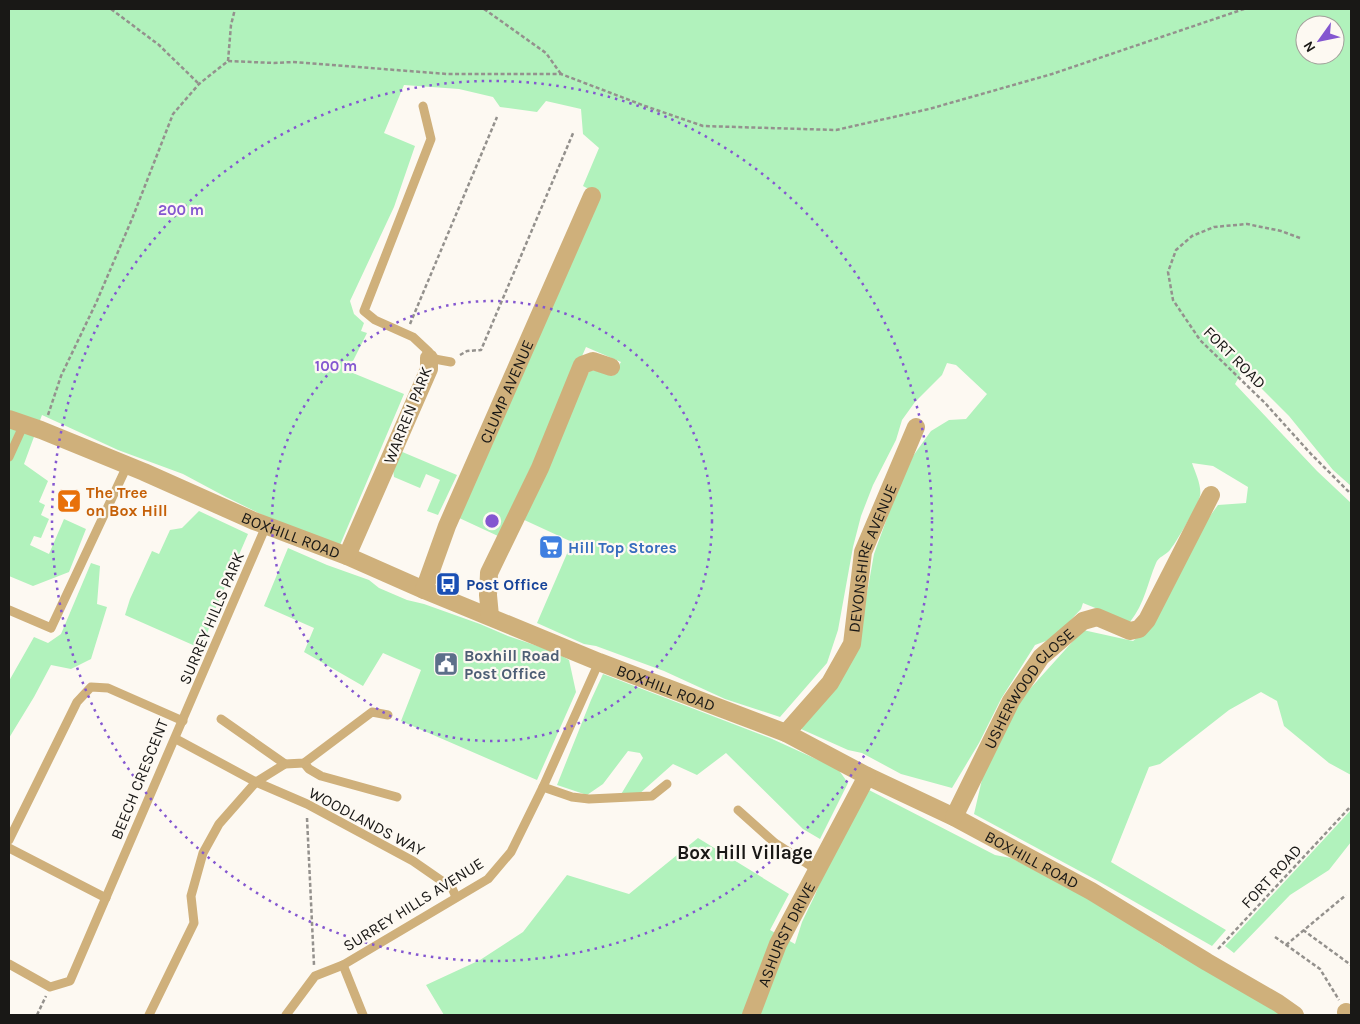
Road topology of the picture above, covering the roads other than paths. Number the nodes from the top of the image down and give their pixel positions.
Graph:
1 (423, 106) dead end
2 (592, 196) dead end
3 (429, 358) junction
4 (451, 362) road end
5 (612, 367) dead end
6 (16, 422) edge
7 (916, 427) dead end
8 (9, 456) edge
9 (127, 466) junction
10 (1211, 495) dead end
11 (266, 526) junction
12 (347, 556) junction
13 (424, 590) junction
14 (9, 610) edge
15 (490, 616) junction
16 (599, 662) junction
17 (388, 715) dead end
18 (221, 719) dead end
19 (183, 721) junction
20 (786, 733) junction
21 (176, 739) junction
22 (304, 763) junction
23 (284, 764) junction
24 (867, 776) junction
25 (256, 782) junction
26 (666, 784) dead end
27 (543, 788) junction
28 (398, 797) dead end
29 (738, 810) dead end
30 (954, 816) junction
31 (9, 840) edge
32 (9, 848) edge
33 (817, 870) junction
34 (456, 897) junction
35 (106, 898) junction
36 (9, 964) edge
37 (343, 966) junction
38 (149, 1015) edge
39 (286, 1015) edge
40 (363, 1015) edge
41 (751, 1015) edge
42 (1295, 1015) edge

1 - 3 lane, WARREN PARK
2 - 13 street, CLUMP AVENUE
3 - 4 lane
3 - 12 street, WARREN PARK
5 - 15 street
6 - 8 lane
6 - 9 street, BOXHILL ROAD
7 - 20 street, DEVONSHIRE AVENUE
9 - 11 street, BOXHILL ROAD
9 - 14 lane
10 - 30 street, USHERWOOD CLOSE
11 - 12 street, BOXHILL ROAD
11 - 19 lane, SURREY HILLS PARK
12 - 13 street, BOXHILL ROAD
13 - 15 street, BOXHILL ROAD
15 - 16 street, BOXHILL ROAD
16 - 20 street, BOXHILL ROAD
16 - 27 lane, SURREY HILLS AVENUE
17 - 22 lane
18 - 23 lane
19 - 21 lane, BEECH CRESCENT
19 - 31 lane, BEECH CRESCENT
20 - 24 street, BOXHILL ROAD
21 - 25 lane, WOODLANDS WAY
21 - 35 lane, BEECH CRESCENT
22 - 23 lane
22 - 28 lane
23 - 25 lane
24 - 30 street, BOXHILL ROAD
24 - 33 street, ASHURST DRIVE
25 - 34 lane, WOODLANDS WAY
25 - 38 lane
26 - 27 lane
27 - 34 lane, SURREY HILLS AVENUE
29 - 33 lane
30 - 42 street, BOXHILL ROAD
32 - 35 lane
33 - 41 street, ASHURST DRIVE
34 - 37 lane, SURREY HILLS AVENUE
35 - 36 lane, BEECH CRESCENT
37 - 39 lane, SURREY HILLS AVENUE
37 - 40 lane

